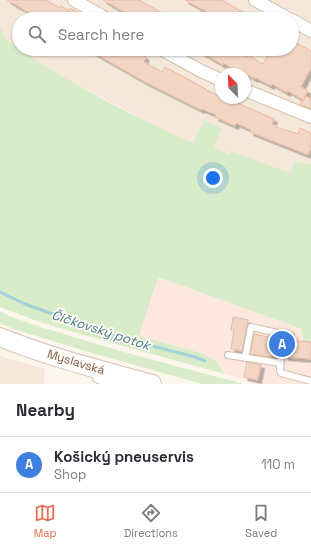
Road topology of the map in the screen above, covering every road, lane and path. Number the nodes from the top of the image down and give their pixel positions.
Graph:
1 (74, 0) edge
2 (255, 0) edge
3 (95, 12) edge
4 (277, 12) edge
5 (299, 24) edge
6 (311, 31) edge
7 (174, 56) edge
8 (215, 77) edge
9 (251, 92) edge
10 (311, 117) edge
11 (291, 336) dead end
12 (0, 337) edge
13 (28, 347) junction
14 (228, 355) dead end
15 (245, 358) junction
16 (311, 381) edge
17 (116, 384) edge
18 (152, 384) edge

1 - 3 street
2 - 4 street
5 - 6 street
7 - 8 street
9 - 10 street
11 - 15 lane
12 - 13 street, Myslavská
13 - 17 street
13 - 18 street, Myslavská
14 - 15 lane
15 - 16 lane

